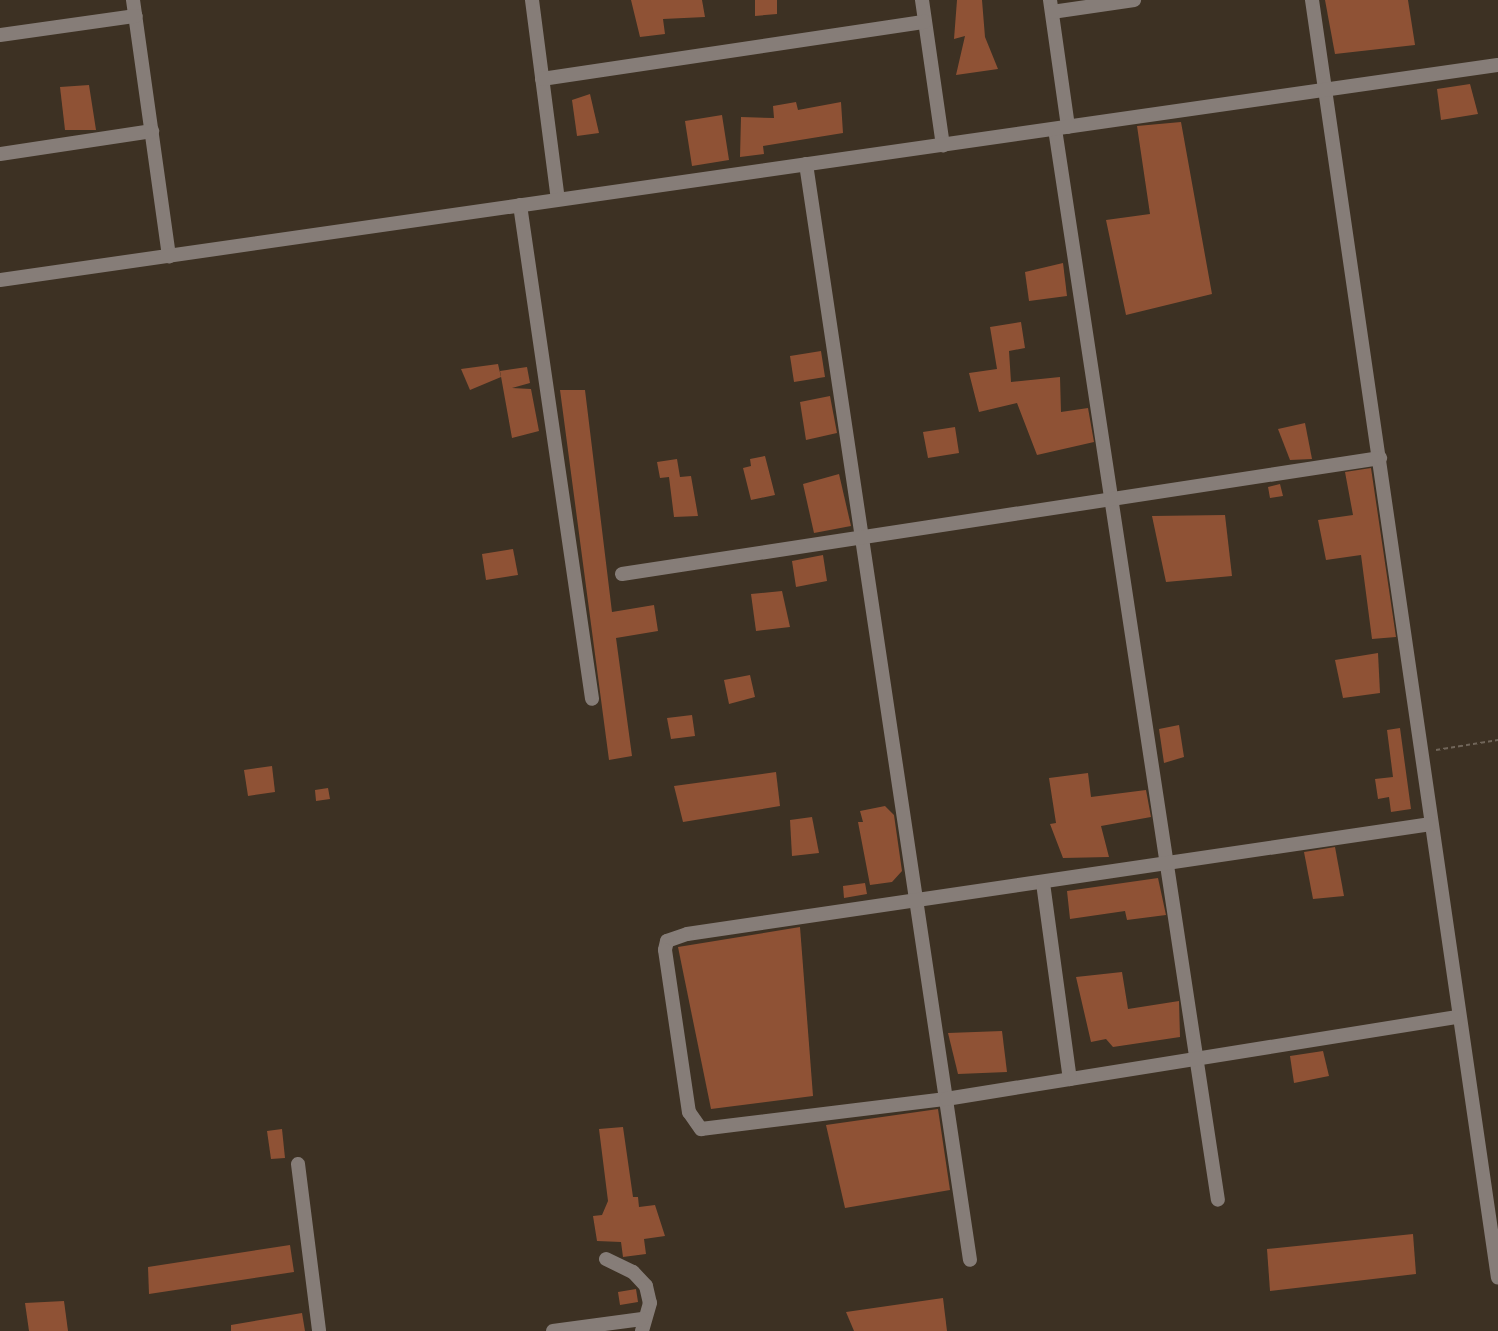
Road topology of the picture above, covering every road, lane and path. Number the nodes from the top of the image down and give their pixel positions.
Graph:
1 (134, 0) edge
2 (532, 0) edge
3 (922, 0) edge
4 (1134, 0) edge
5 (1312, 0) edge
6 (1051, 6) edge
7 (136, 16) junction
8 (925, 22) junction
9 (0, 35) edge
10 (1498, 65) edge
11 (542, 79) junction
12 (1328, 88) junction
13 (1062, 128) junction
14 (152, 132) junction
15 (943, 145) junction
16 (0, 154) edge
17 (806, 164) junction
18 (558, 199) junction
19 (520, 205) junction
20 (169, 256) junction
21 (0, 280) edge
22 (1380, 458) junction
23 (1112, 501) junction
24 (860, 537) junction
25 (622, 574) dead end
26 (592, 699) dead end
27 (1498, 740) edge
28 (1421, 753) junction
29 (1431, 824) junction
30 (1166, 866) junction
31 (1043, 883) junction
32 (917, 903) junction
33 (1457, 1017) junction
34 (1196, 1059) junction
35 (1070, 1079) junction
36 (946, 1099) junction
37 (298, 1164) dead end
38 (1218, 1200) dead end
39 (606, 1259) dead end
40 (970, 1260) dead end
41 (1498, 1278) edge
42 (642, 1325) edge
43 (320, 1331) edge
44 (553, 1331) edge

1 - 7 street
2 - 11 street
3 - 8 street
4 - 6 street
5 - 12 street
6 - 13 street
7 - 9 street
7 - 14 street
8 - 11 street
8 - 15 street
10 - 12 street
11 - 18 street
12 - 13 street
12 - 22 street
13 - 15 street
13 - 23 street
14 - 16 street
14 - 20 street
15 - 17 street
17 - 18 street
17 - 24 street
18 - 19 street
19 - 20 street
19 - 26 street
20 - 21 street
22 - 23 street
22 - 28 street
23 - 24 street
23 - 30 street
24 - 25 street
24 - 32 street
27 - 28 path
28 - 29 street
29 - 30 street
29 - 33 street
30 - 31 street
30 - 34 street
31 - 32 street
31 - 35 street
32 - 36 street
32 - 36 street
33 - 34 street
33 - 41 street
34 - 35 street
34 - 38 street
35 - 36 street
36 - 40 street
37 - 43 street
39 - 42 street
42 - 44 street

